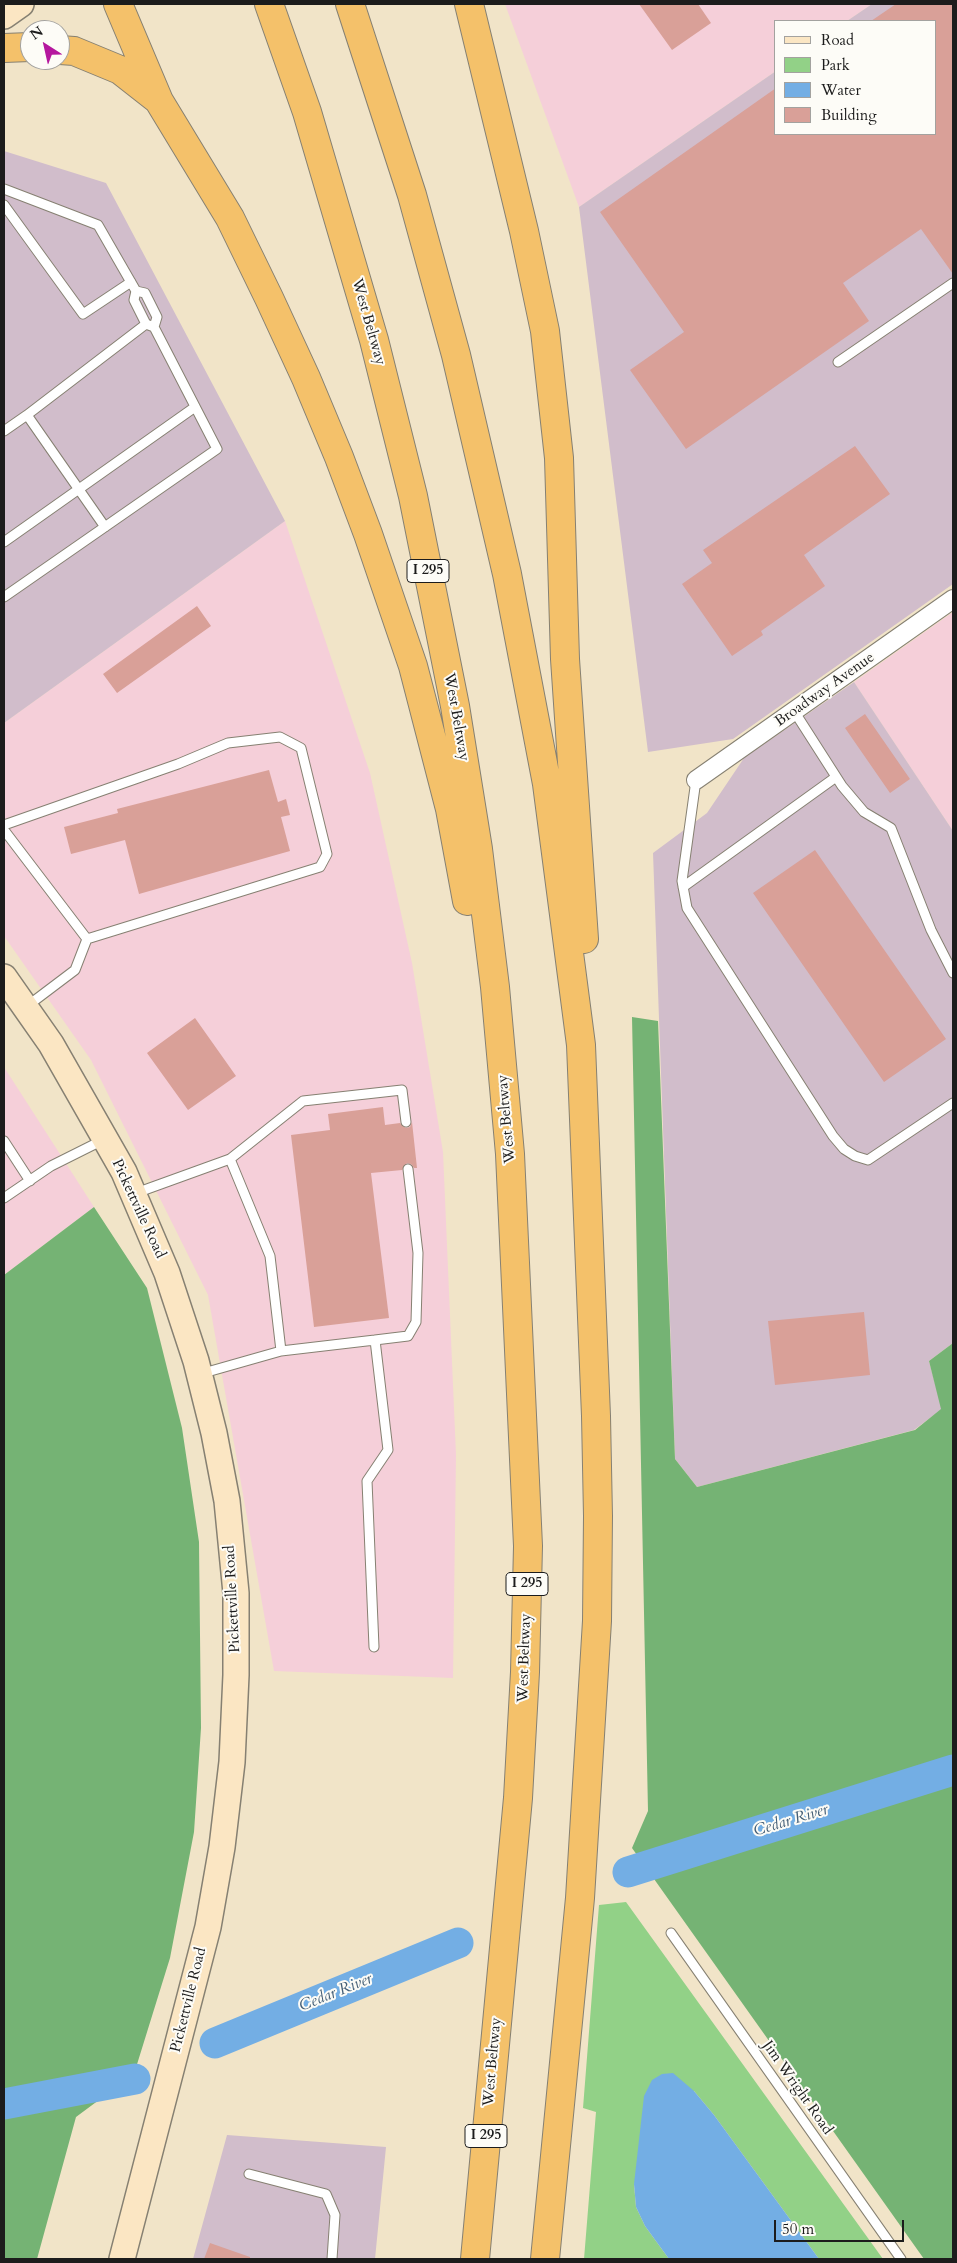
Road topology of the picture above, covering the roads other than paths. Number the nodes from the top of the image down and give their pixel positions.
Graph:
1 (21, 4) edge
2 (118, 4) edge
3 (269, 4) edge
4 (350, 4) edge
5 (462, 4) edge
6 (469, 4) edge
7 (4, 16) edge
8 (20, 47) edge
9 (4, 48) edge
10 (70, 51) edge
11 (490, 93) junction
12 (159, 101) junction
13 (4, 189) edge
14 (4, 204) edge
15 (131, 282) junction
16 (953, 283) edge
17 (136, 291) junction
18 (150, 326) junction
19 (838, 362) dead end
20 (195, 407) junction
21 (27, 415) junction
22 (4, 431) edge
23 (79, 489) junction
24 (105, 526) junction
25 (4, 542) edge
26 (4, 597) edge
27 (953, 599) edge
28 (794, 711) junction
29 (836, 777) junction
30 (696, 780) joint
31 (4, 825) edge
32 (4, 830) edge
33 (683, 886) junction
34 (87, 939) junction
35 (953, 973) edge
36 (4, 978) edge
37 (25, 1008) junction
38 (581, 1046) junction
39 (953, 1103) edge
40 (406, 1122) dead end
41 (105, 1139) junction
42 (4, 1141) edge
43 (510, 1154) junction
44 (230, 1159) junction
45 (408, 1169) dead end
46 (30, 1181) junction
47 (134, 1194) junction
48 (4, 1198) edge
49 (375, 1340) junction
50 (281, 1351) junction
51 (200, 1374) junction
52 (374, 1647) dead end
53 (671, 1932) dead end
54 (249, 2174) dead end
55 (122, 2259) edge
56 (332, 2259) edge
57 (475, 2259) edge
58 (545, 2259) edge
59 (901, 2259) edge

1 - 7 street
2 - 12 highway
3 - 43 highway, West Beltway / I 295
4 - 38 highway
5 - 11 highway
6 - 11 highway
8 - 9 highway
10 - 12 highway
11 - 38 highway
12 - 43 highway
13 - 15 lane
14 - 15 lane
15 - 17 lane
16 - 19 lane
17 - 18 lane
17 - 18 lane
18 - 20 lane
18 - 21 lane
20 - 23 lane
20 - 24 lane
21 - 22 lane
21 - 23 lane
23 - 24 lane
23 - 25 lane
24 - 26 lane
27 - 28 street, Broadway Avenue
28 - 29 lane
28 - 30 street, Broadway Avenue
29 - 33 lane
29 - 35 lane
30 - 33 lane
31 - 34 lane
32 - 34 lane
33 - 39 lane
34 - 37 lane
36 - 37 street, Pickettville Road
37 - 41 street, Pickettville Road
38 - 58 highway
40 - 44 lane
41 - 46 lane
41 - 47 street, Pickettville Road
42 - 46 lane
43 - 57 highway, West Beltway / I 295
44 - 47 lane
44 - 50 lane
45 - 49 lane
46 - 48 lane
47 - 51 street, Pickettville Road
49 - 50 lane
49 - 52 lane
50 - 51 lane
51 - 55 street, Pickettville Road
53 - 59 lane, Jim Wright Road
54 - 56 lane

